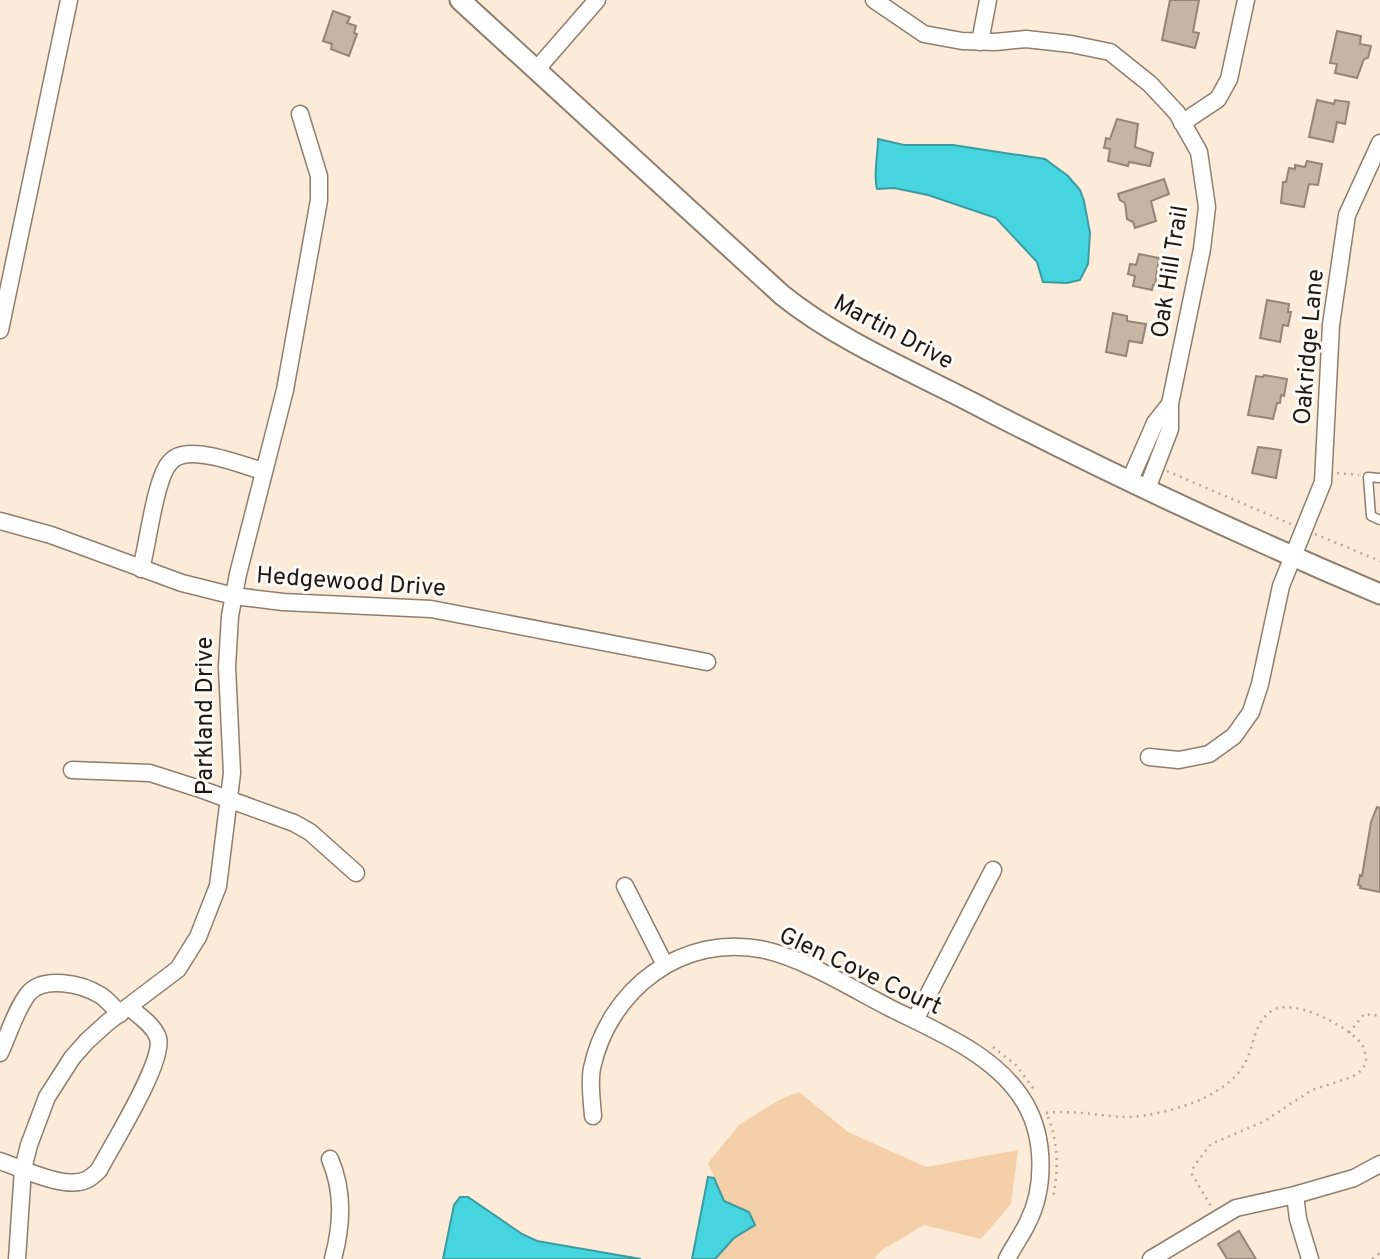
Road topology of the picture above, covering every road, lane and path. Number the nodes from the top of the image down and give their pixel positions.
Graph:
1 (69, 0) edge
2 (460, 0) edge
3 (597, 0) edge
4 (873, 0) edge
5 (988, 0) edge
6 (1246, 0) edge
7 (980, 42) junction
8 (536, 70) junction
9 (300, 114) dead end
10 (1182, 123) junction
11 (1380, 143) edge
12 (0, 330) edge
13 (1170, 404) junction
14 (1155, 466) junction
15 (263, 471) junction
16 (1324, 472) junction
17 (1368, 477) junction
18 (1380, 478) edge
19 (1138, 484) junction
20 (1380, 520) edge
21 (0, 521) edge
22 (1304, 529) junction
23 (1292, 557) junction
24 (1380, 561) edge
25 (141, 569) junction
26 (1380, 594) edge
27 (234, 596) junction
28 (707, 662) dead end
29 (1149, 757) dead end
30 (72, 770) dead end
31 (230, 800) junction
32 (993, 870) dead end
33 (356, 873) dead end
34 (625, 886) dead end
35 (665, 965) junction
36 (124, 1010) junction
37 (1380, 1016) edge
38 (915, 1020) junction
39 (1349, 1032) junction
40 (0, 1053) edge
41 (1046, 1114) dead end
42 (593, 1116) dead end
43 (330, 1160) dead end
44 (0, 1161) edge
45 (1380, 1164) edge
46 (23, 1169) junction
47 (1295, 1195) junction
48 (1210, 1204) dead end
49 (1380, 1252) edge
50 (17, 1259) edge
51 (333, 1259) edge
52 (1007, 1259) edge
53 (1151, 1259) edge
54 (1310, 1259) edge
55 (1372, 1259) edge

1 - 12 street
2 - 8 street, Martin Drive
3 - 8 street
4 - 7 street, Oak Hill Trail
5 - 7 street
6 - 10 street
7 - 10 street, Oak Hill Trail
8 - 19 street, Martin Drive
9 - 15 street, Parkland Drive
10 - 13 street, Oak Hill Trail
11 - 16 street, Oakridge Lane
13 - 14 street, Oak Hill Trail
13 - 19 street
14 - 19 street, Oak Hill Trail
14 - 22 path
15 - 25 street
15 - 27 street, Parkland Drive
16 - 17 path
16 - 22 street, Oakridge Lane
17 - 18 lane
17 - 20 lane
19 - 23 street, Martin Drive
21 - 25 street, Hedgewood Drive
22 - 23 street, Oakridge Lane
22 - 24 path
23 - 26 street, Martin Drive
23 - 29 street
25 - 27 street, Hedgewood Drive
27 - 28 street, Hedgewood Drive
27 - 31 street, Parkland Drive
30 - 31 street
31 - 33 street
31 - 36 street, Parkland Drive
32 - 38 street
34 - 35 street
35 - 38 street, Glen Cove Court
35 - 42 street, Glen Cove Court
36 - 40 street
36 - 46 street, Parkland Drive
36 - 46 street
37 - 39 path
38 - 52 street, Glen Cove Court
39 - 41 path
39 - 48 path
43 - 51 street
44 - 46 street
45 - 47 street
46 - 50 street, Parkland Drive
47 - 53 street
47 - 54 street
49 - 55 path

